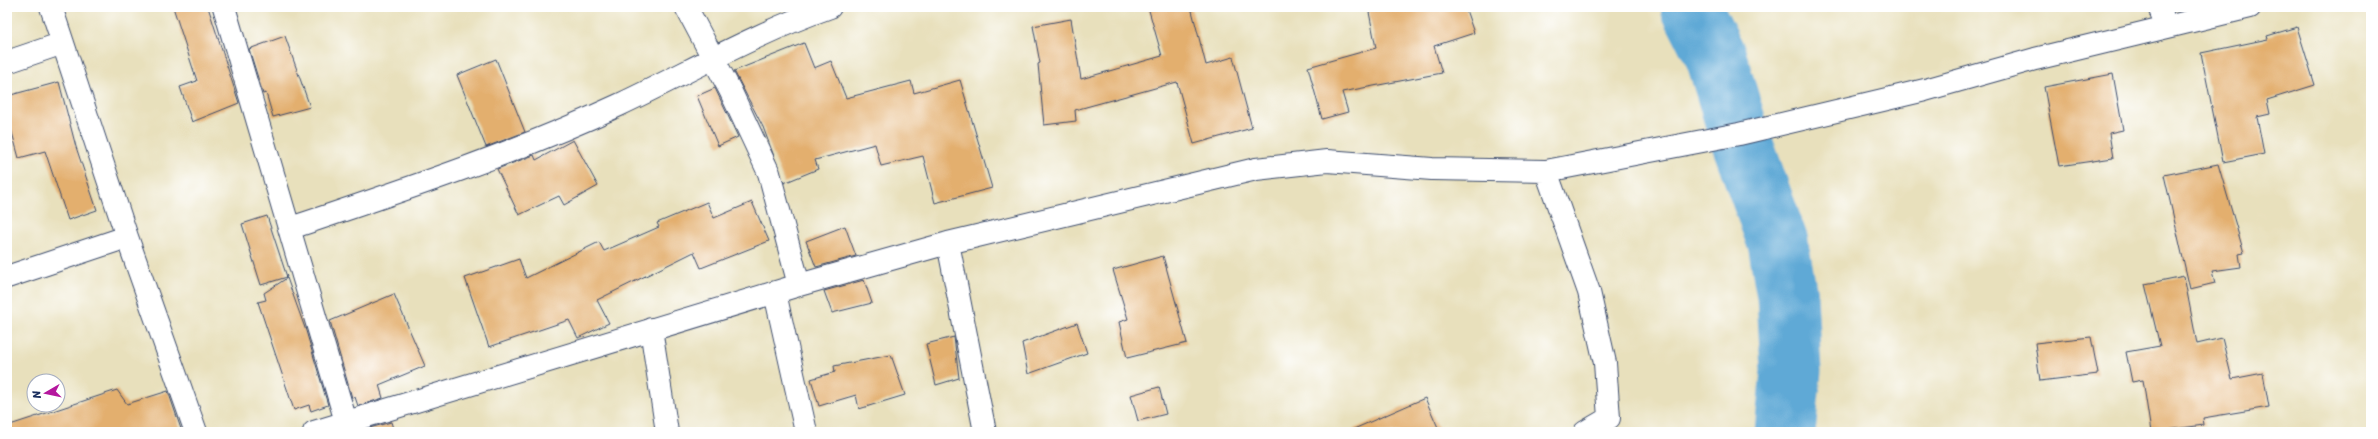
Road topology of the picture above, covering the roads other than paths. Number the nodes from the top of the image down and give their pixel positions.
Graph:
1 (51, 7) edge
2 (224, 7) edge
3 (686, 7) edge
4 (830, 7) edge
5 (2159, 7) edge
6 (2250, 7) edge
7 (2167, 27) junction
8 (63, 43) junction
9 (712, 58) junction
10 (7, 62) edge
11 (1546, 171) junction
12 (291, 228) junction
13 (127, 237) junction
14 (948, 243) junction
15 (7, 277) edge
16 (799, 285) junction
17 (775, 293) junction
18 (651, 329) junction
19 (348, 427) edge
20 (196, 432) edge
21 (314, 432) edge
22 (667, 432) edge
23 (806, 432) edge
24 (985, 432) edge
25 (1585, 432) edge

1 - 8 street
2 - 12 street
3 - 9 street
4 - 9 street
5 - 7 street
6 - 7 street
7 - 11 street
8 - 10 street
8 - 13 street
9 - 12 street
9 - 16 street
11 - 14 street
11 - 25 street
12 - 19 street
13 - 15 street
13 - 20 street
14 - 16 street
14 - 24 street
16 - 17 street
17 - 18 street
17 - 23 street
18 - 19 street
18 - 22 street
19 - 21 street

